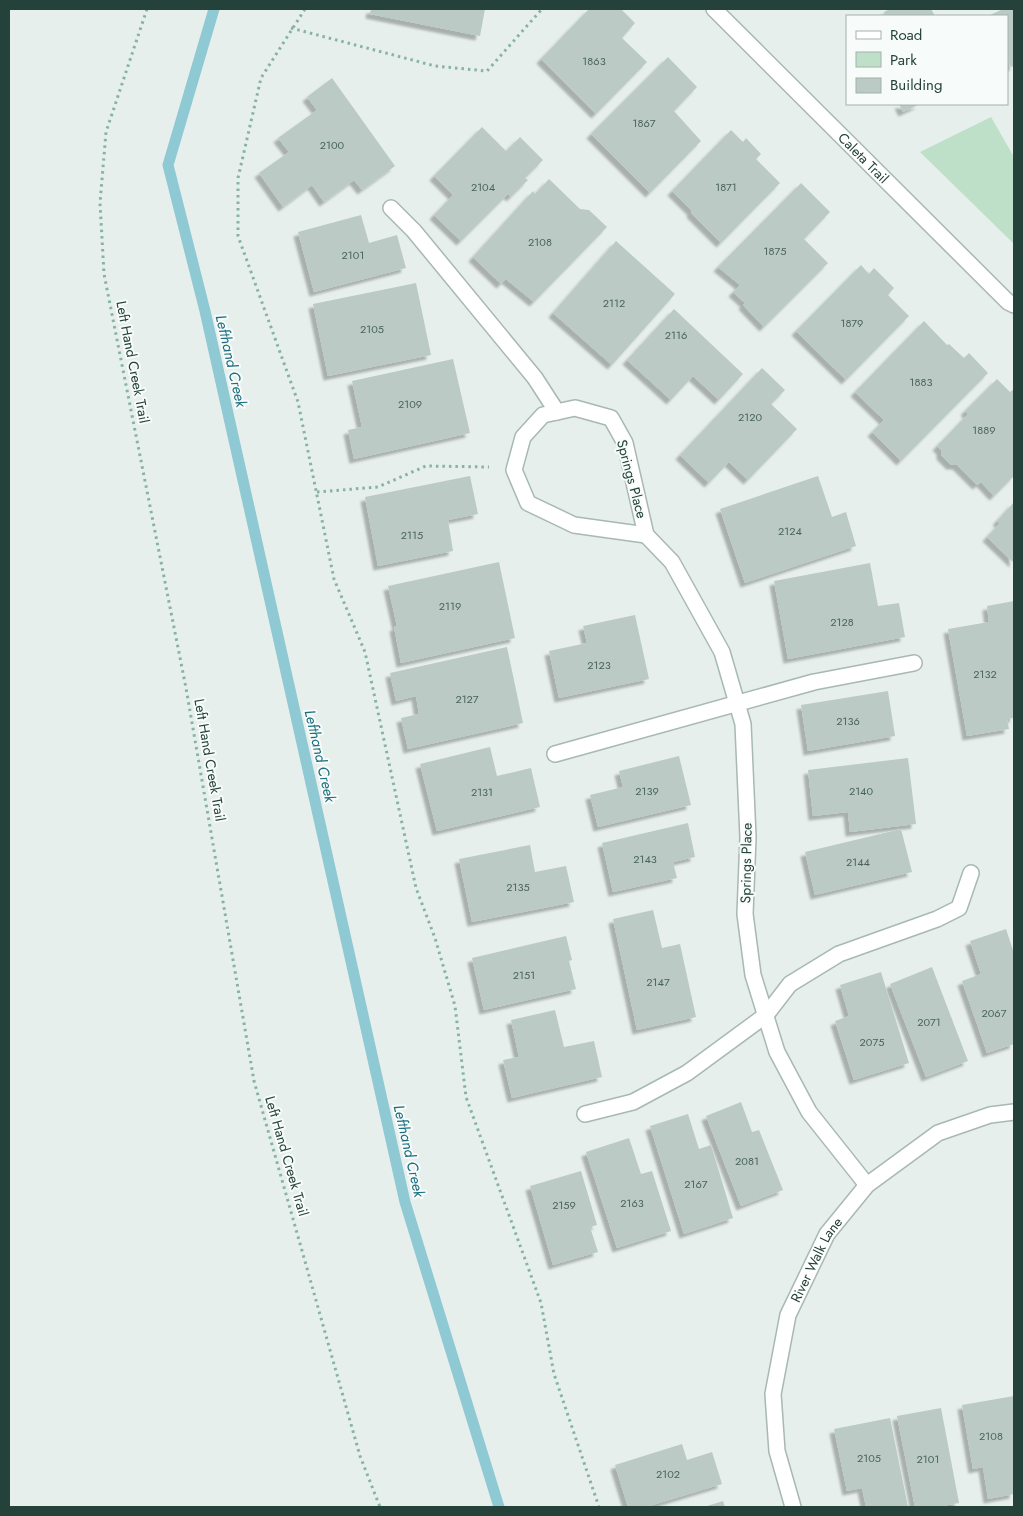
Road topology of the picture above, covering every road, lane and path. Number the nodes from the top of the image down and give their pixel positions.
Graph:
1 (147, 9) edge
2 (305, 9) edge
3 (542, 9) edge
4 (714, 9) edge
5 (291, 28) junction
6 (391, 208) dead end
7 (1014, 305) edge
8 (557, 412) junction
9 (514, 470) junction
10 (317, 492) junction
11 (646, 535) junction
12 (914, 663) dead end
13 (736, 702) junction
14 (555, 754) dead end
15 (971, 873) dead end
16 (766, 1015) junction
17 (1014, 1112) edge
18 (586, 1114) dead end
19 (867, 1185) junction
20 (380, 1507) edge
21 (599, 1507) edge
22 (793, 1507) edge

1 - 20 path, Left Hand Creek Trail
2 - 5 path
3 - 5 path
4 - 7 street, Caleta Trail
5 - 10 path
6 - 8 street
8 - 9 street, Springs Place
8 - 11 street, Springs Place
9 - 10 path
9 - 11 street, Springs Place
10 - 21 path
11 - 13 street, Springs Place
12 - 13 street
13 - 14 street
13 - 16 street, Springs Place
15 - 16 street
16 - 18 street
16 - 19 street, Springs Place
17 - 19 street, River Walk Lane
19 - 22 street, River Walk Lane

